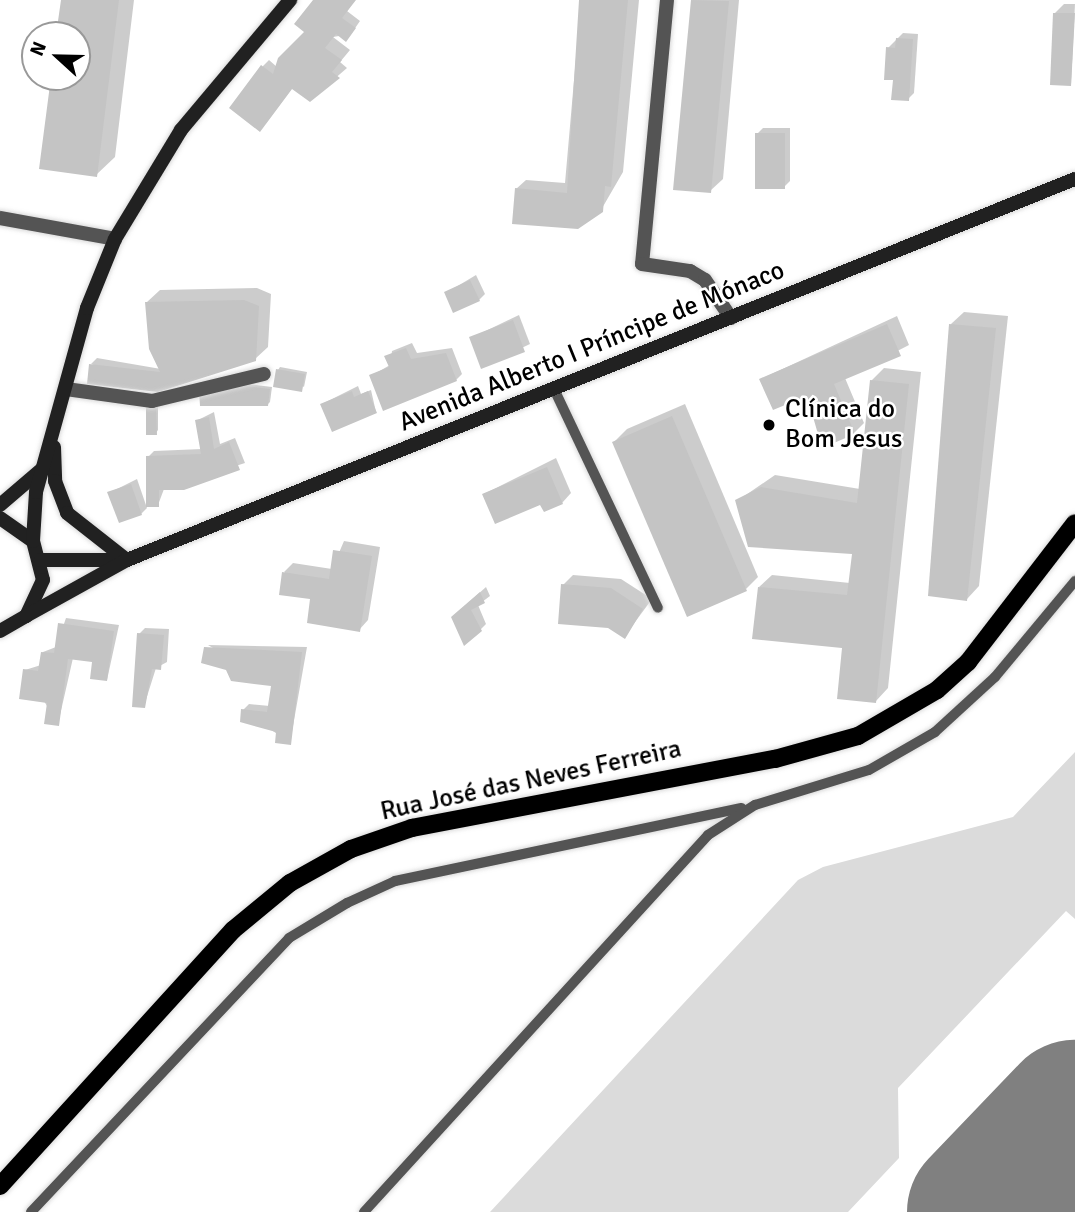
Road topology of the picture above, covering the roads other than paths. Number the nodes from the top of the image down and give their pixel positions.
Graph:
1 (290, 0) edge
2 (667, 0) edge
3 (1075, 179) edge
4 (0, 218) edge
5 (115, 239) junction
6 (731, 318) junction
7 (264, 374) dead end
8 (554, 388) junction
9 (66, 389) junction
10 (53, 440) junction
11 (43, 468) junction
12 (0, 505) edge
13 (0, 518) edge
14 (1075, 523) edge
15 (33, 541) junction
16 (41, 560) junction
17 (127, 560) junction
18 (1075, 581) edge
19 (659, 608) dead end
20 (26, 616) junction
21 (0, 631) edge
22 (755, 805) junction
23 (0, 1186) edge
24 (31, 1212) edge
25 (364, 1212) edge

1 - 5 main road
2 - 6 street
3 - 6 main road, Avenida Alberto I Príncipe de Mónaco
4 - 5 street
5 - 9 main road
6 - 8 main road, Avenida Alberto I Príncipe de Mónaco
7 - 9 street
8 - 17 main road, Avenida Alberto I Príncipe de Mónaco
8 - 19 lane
9 - 10 main road
10 - 11 main road
10 - 17 main road
11 - 12 main road
11 - 15 main road
13 - 15 main road
14 - 23 main road, Rua José das Neves Ferreira
15 - 16 main road
16 - 17 main road, Avenida Alberto I Príncipe de Mónaco
16 - 20 main road
17 - 20 main road, Avenida Alberto I Príncipe de Mónaco
18 - 22 lane
20 - 21 main road, Avenida Alberto I Príncipe de Mónaco
22 - 24 lane
22 - 25 lane

